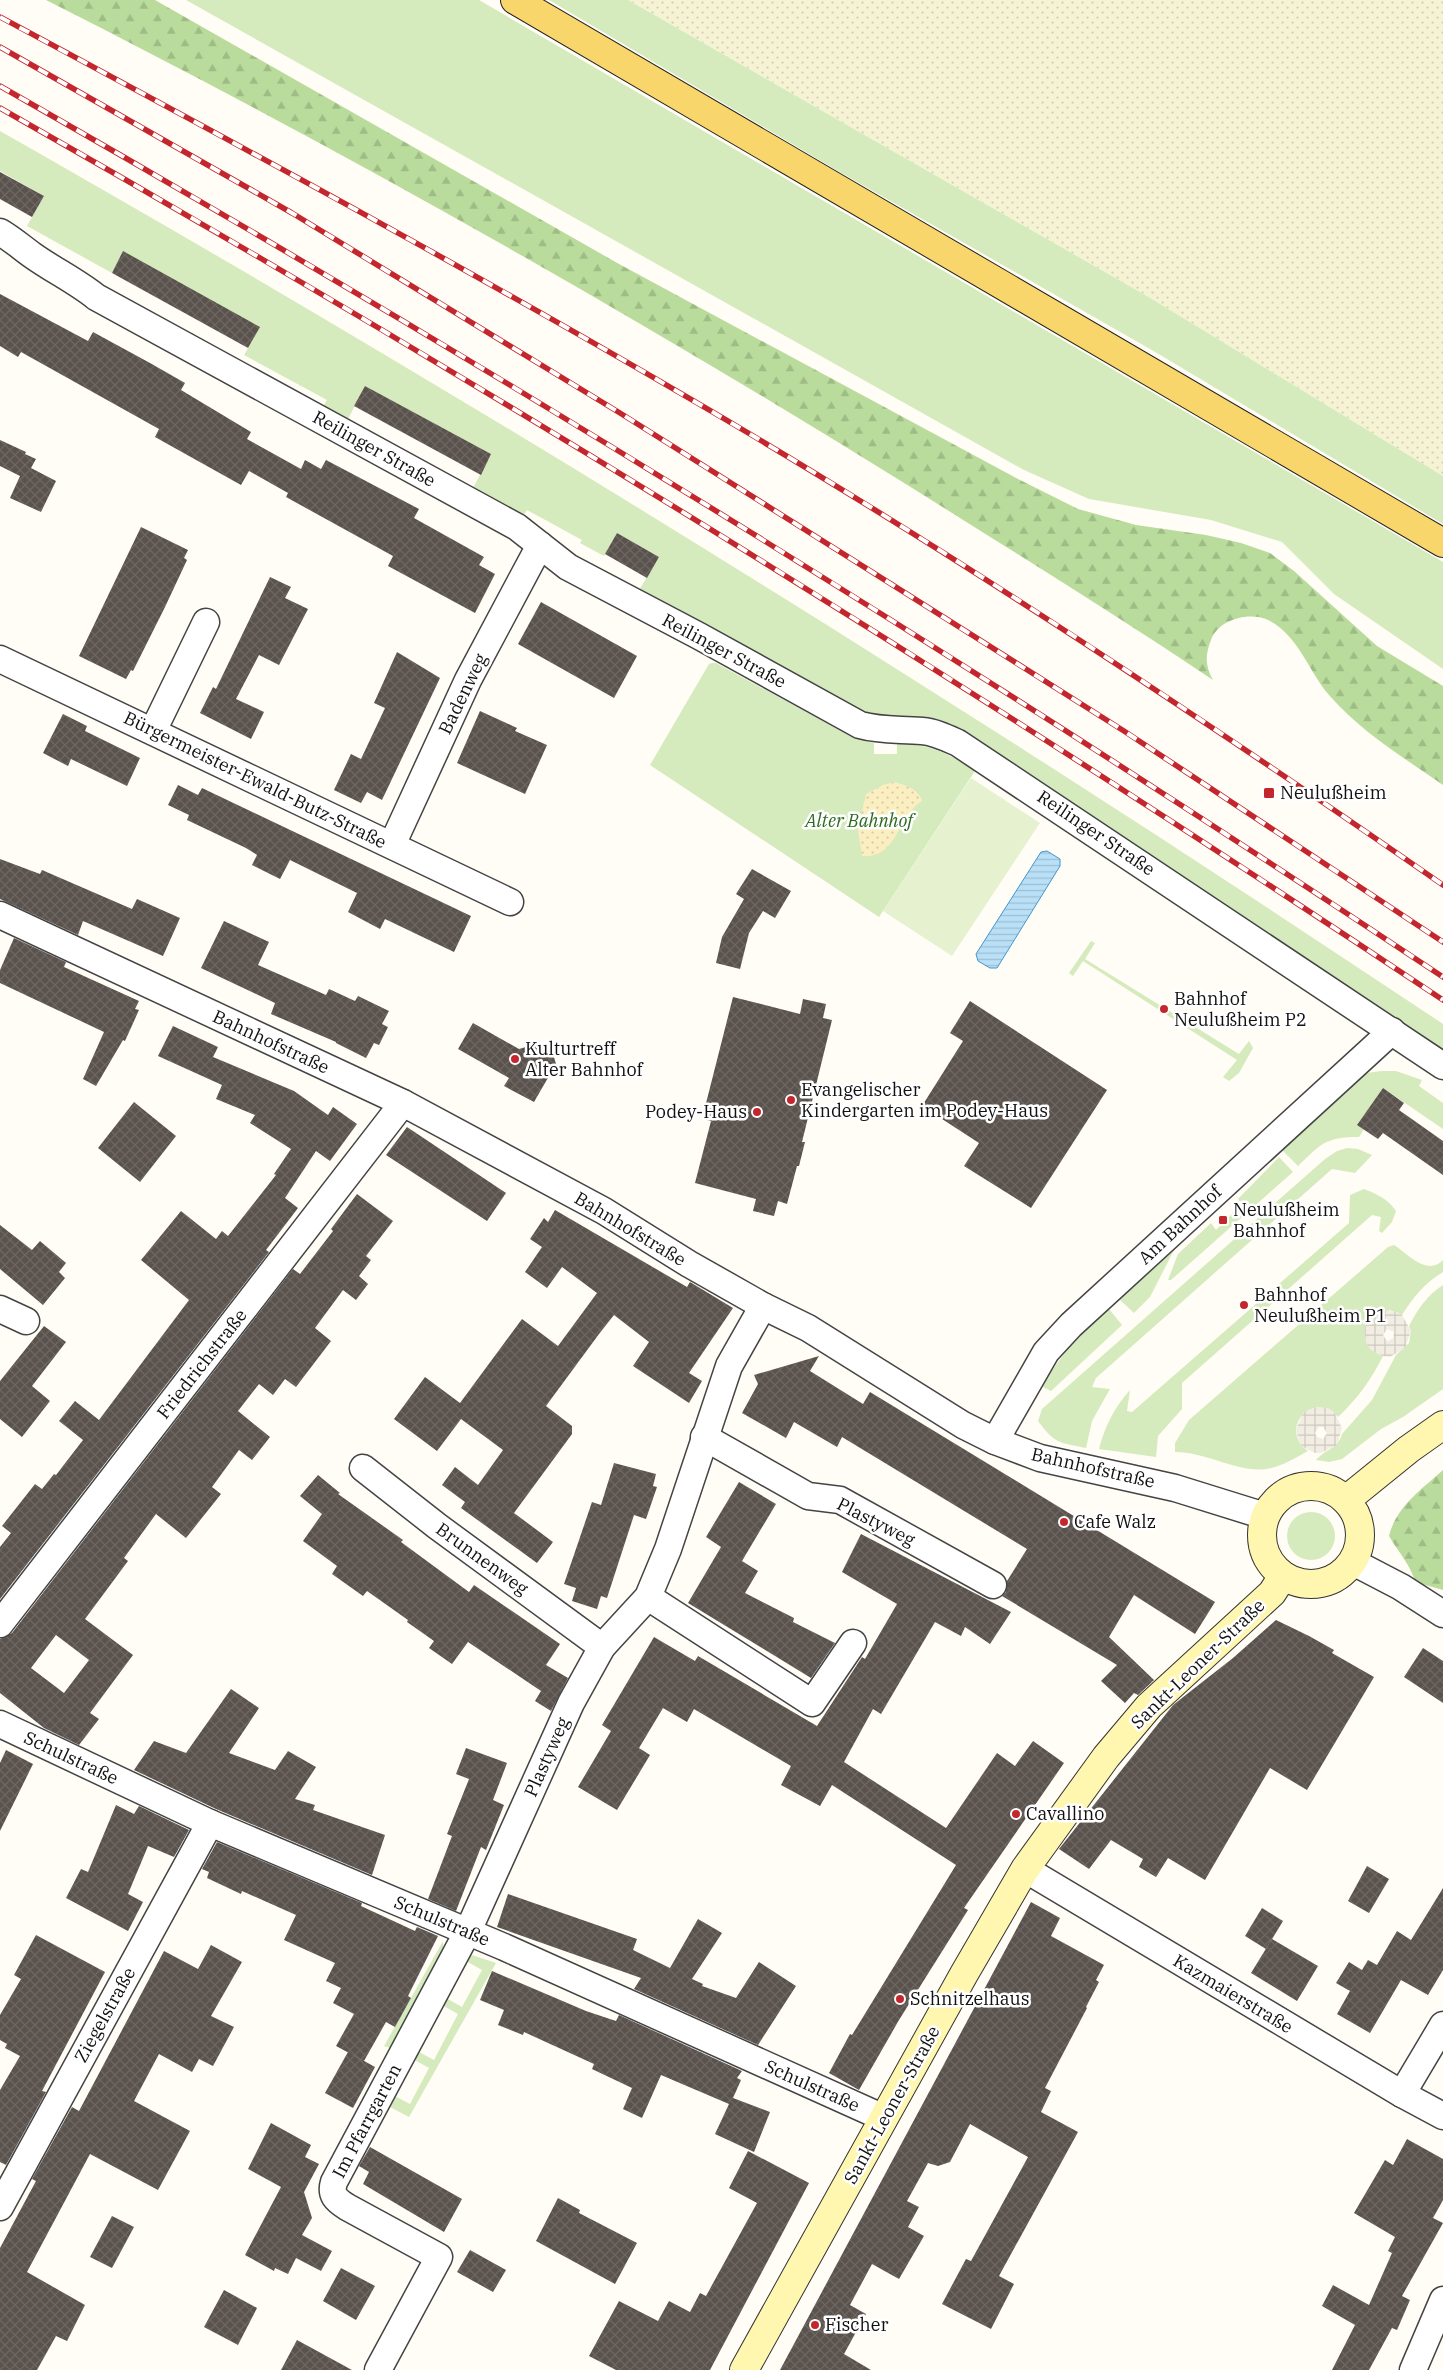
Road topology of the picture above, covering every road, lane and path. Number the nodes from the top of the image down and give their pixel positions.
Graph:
1 (515, 0) edge
2 (0, 232) edge
3 (1443, 543) edge
4 (540, 545) junction
5 (206, 622) dead end
6 (0, 659) edge
7 (153, 730) junction
8 (392, 845) junction
9 (510, 902) dead end
10 (0, 915) edge
11 (1392, 1031) junction
12 (1443, 1066) edge
13 (403, 1103) junction
14 (763, 1306) junction
15 (0, 1309) edge
16 (26, 1321) dead end
17 (1443, 1425) edge
18 (704, 1437) junction
19 (995, 1441) junction
20 (363, 1468) dead end
21 (1346, 1500) junction
22 (1266, 1516) junction
23 (1353, 1562) junction
24 (1283, 1576) junction
25 (993, 1585) dead end
26 (648, 1597) junction
27 (1443, 1614) edge
28 (0, 1624) edge
29 (853, 1643) dead end
30 (602, 1647) junction
31 (0, 1724) edge
32 (210, 1823) junction
33 (1025, 1869) junction
34 (468, 1931) junction
35 (1443, 2025) edge
36 (1402, 2094) junction
37 (1443, 2116) edge
38 (884, 2118) junction
39 (0, 2207) edge
40 (1443, 2300) edge
41 (378, 2370) edge
42 (744, 2370) edge
43 (1413, 2370) edge

1 - 3 main road
2 - 4 street, Reilinger Straße
4 - 8 street, Badenweg
4 - 11 street, Reilinger Straße
5 - 7 street
6 - 7 street, Bürgermeister-Ewald-Butz-Straße
7 - 8 street, Bürgermeister-Ewald-Butz-Straße
8 - 9 street, Bürgermeister-Ewald-Butz-Straße
10 - 13 street, Bahnhofstraße
11 - 12 street, Reilinger Straße
11 - 19 street, Am Bahnhof
13 - 14 street, Bahnhofstraße
13 - 28 street, Friedrichstraße
14 - 18 street, Plastyweg
14 - 19 street, Bahnhofstraße
15 - 16 street
17 - 21 street
18 - 25 street, Plastyweg
18 - 26 street, Plastyweg
19 - 22 street, Bahnhofstraße
20 - 30 street, Brunnenweg
21 - 22 street
21 - 23 street
22 - 24 street
23 - 24 street
23 - 27 street
24 - 33 street, Sankt-Leoner-Straße
26 - 29 street
26 - 30 street, Plastyweg
30 - 34 street, Plastyweg
31 - 32 street, Schulstraße
32 - 34 street, Schulstraße
32 - 39 street, Ziegelstraße
33 - 36 street, Kazmaierstraße
33 - 38 street, Sankt-Leoner-Straße
34 - 38 street, Schulstraße
34 - 41 street, Im Pfarrgarten
35 - 36 street
36 - 37 street, Kazmaierstraße
38 - 42 street, Sankt-Leoner-Straße
40 - 43 street

